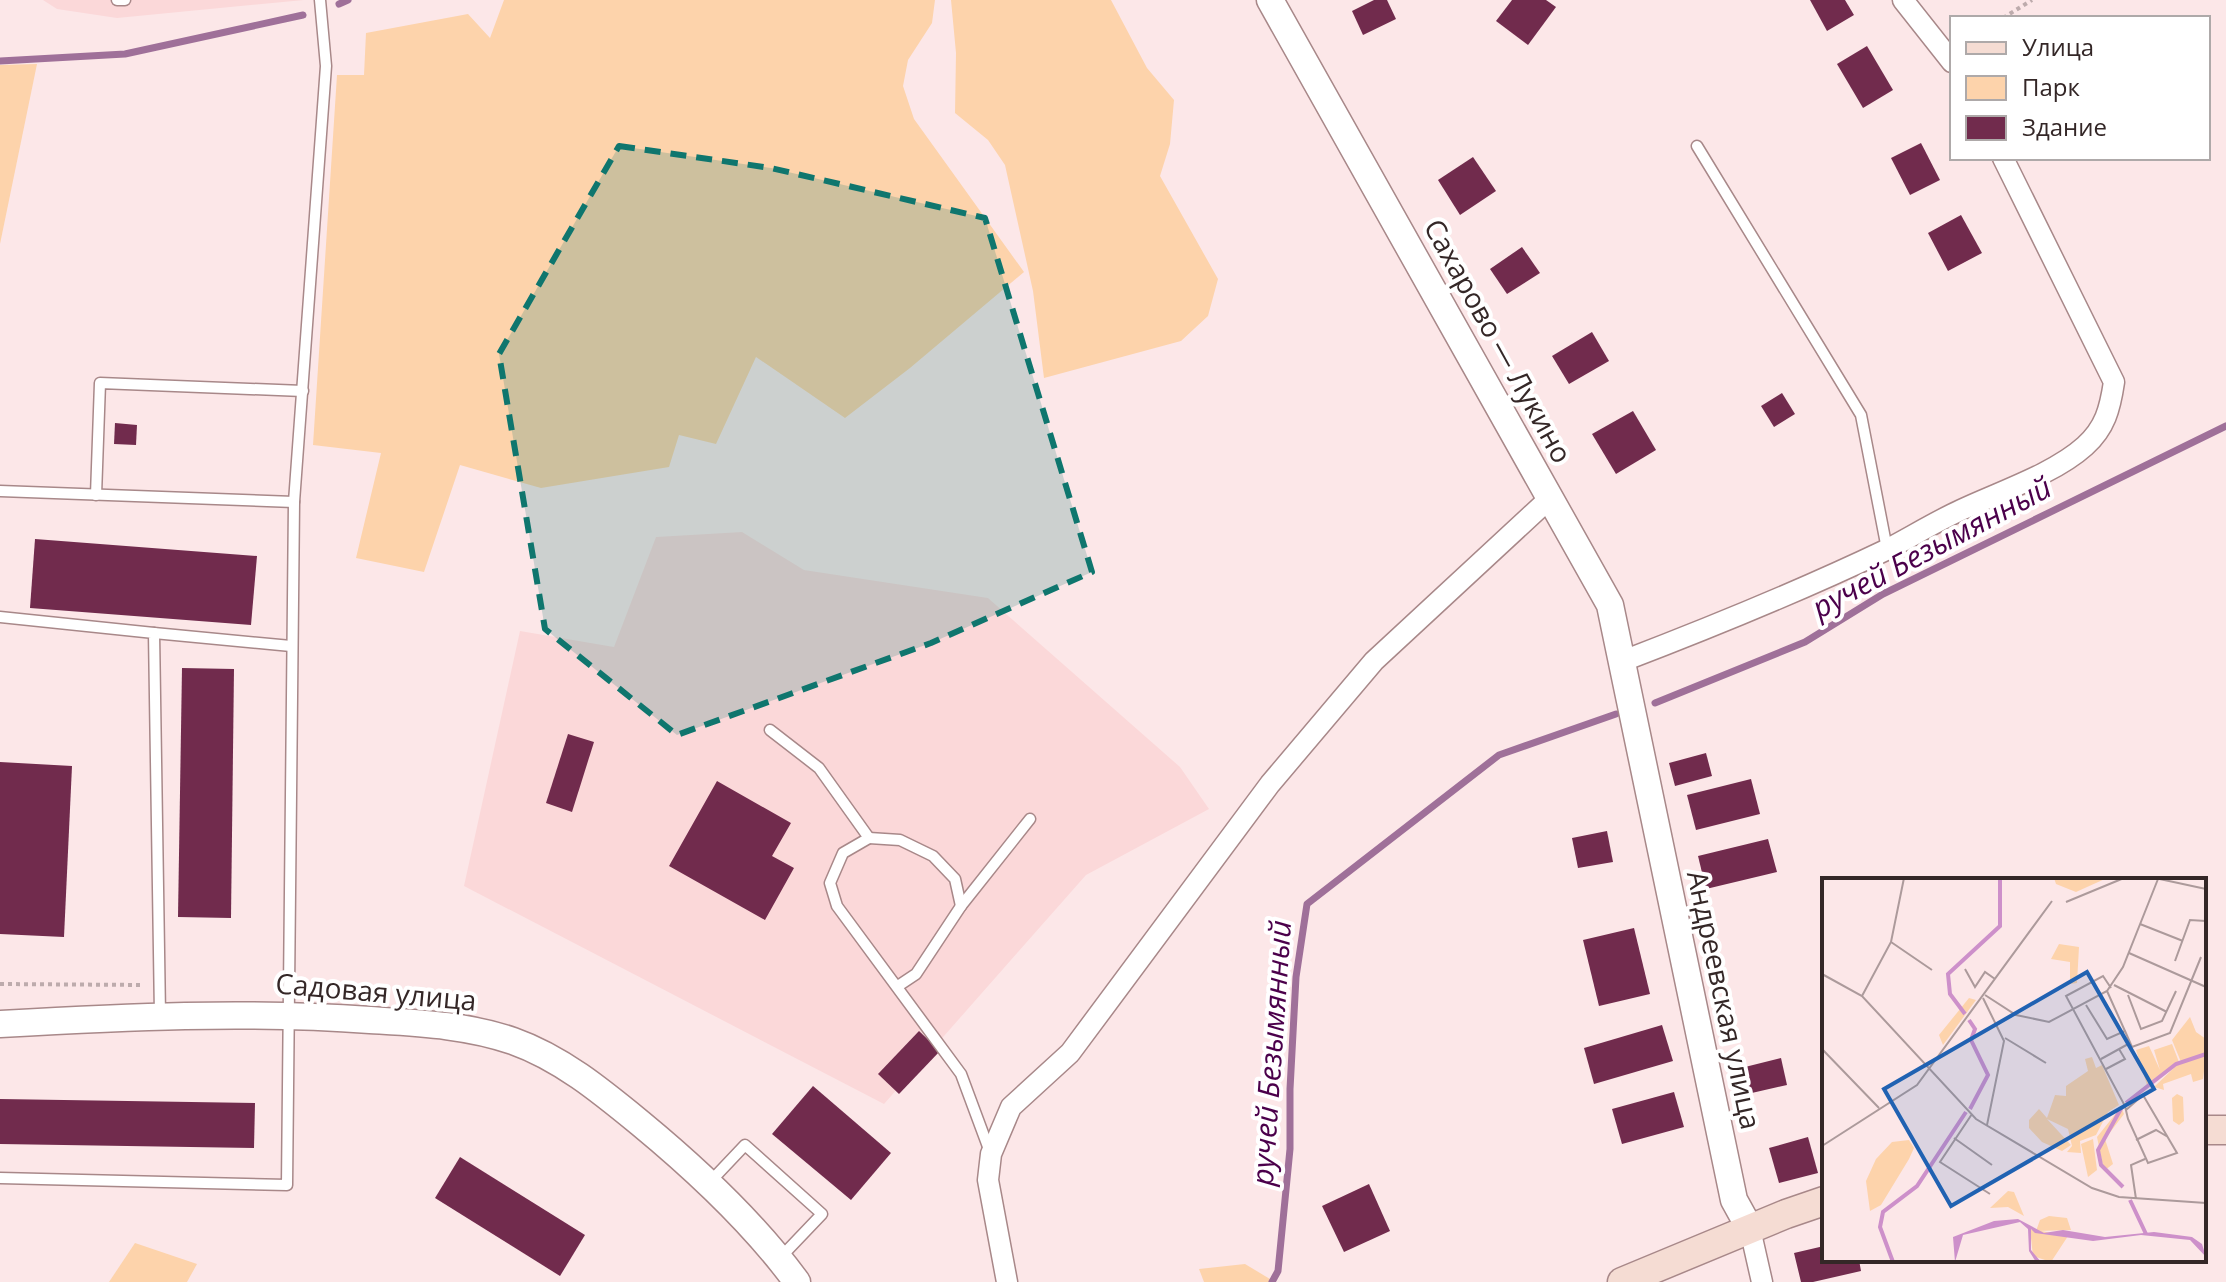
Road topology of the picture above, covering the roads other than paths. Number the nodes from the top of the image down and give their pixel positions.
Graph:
1 (117, 0) edge
2 (125, 0) edge
3 (320, 0) edge
4 (1270, 0) edge
5 (1903, 0) edge
6 (1950, 59) edge
7 (1697, 146) dead end
8 (2004, 160) edge
9 (303, 391) junction
10 (0, 491) edge
11 (96, 495) junction
12 (1550, 498) junction
13 (294, 502) junction
14 (1887, 549) junction
15 (0, 617) edge
16 (154, 633) junction
17 (291, 646) junction
18 (1623, 661) junction
19 (1634, 727) joint
20 (770, 730) dead end
21 (1030, 819) dead end
22 (869, 838) junction
23 (961, 906) junction
24 (898, 986) junction
25 (288, 1014) junction
26 (160, 1015) junction
27 (0, 1024) edge
28 (991, 1154) junction
29 (0, 1178) edge
30 (709, 1183) junction
31 (1822, 1202) edge
32 (1750, 1229) junction
33 (779, 1259) junction
34 (797, 1282) edge
35 (1007, 1282) edge
36 (1622, 1282) edge
37 (1762, 1282) edge

1 - 2 lane
3 - 9 lane
4 - 12 street, Сахарово — Лукино
5 - 6 street
7 - 14 lane
8 - 14 street
9 - 11 lane
9 - 13 lane
10 - 11 lane
11 - 13 lane
12 - 18 street, Сахарово — Лукино
12 - 28 street
13 - 17 lane
14 - 18 street
15 - 16 lane
16 - 17 lane
16 - 26 lane
17 - 25 lane
18 - 19 street, Сахарово — Лукино
19 - 32 street, Андреевская улица
20 - 22 lane
21 - 23 lane
22 - 23 lane
22 - 24 lane
23 - 24 lane
24 - 28 lane
25 - 26 street, Садовая улица
25 - 29 lane
25 - 30 street, Садовая улица
26 - 27 street, Садовая улица
28 - 35 street
30 - 33 street, Садовая улица
30 - 33 lane
31 - 32 main road
32 - 36 main road
32 - 37 street, Андреевская улица
33 - 34 street, Садовая улица

